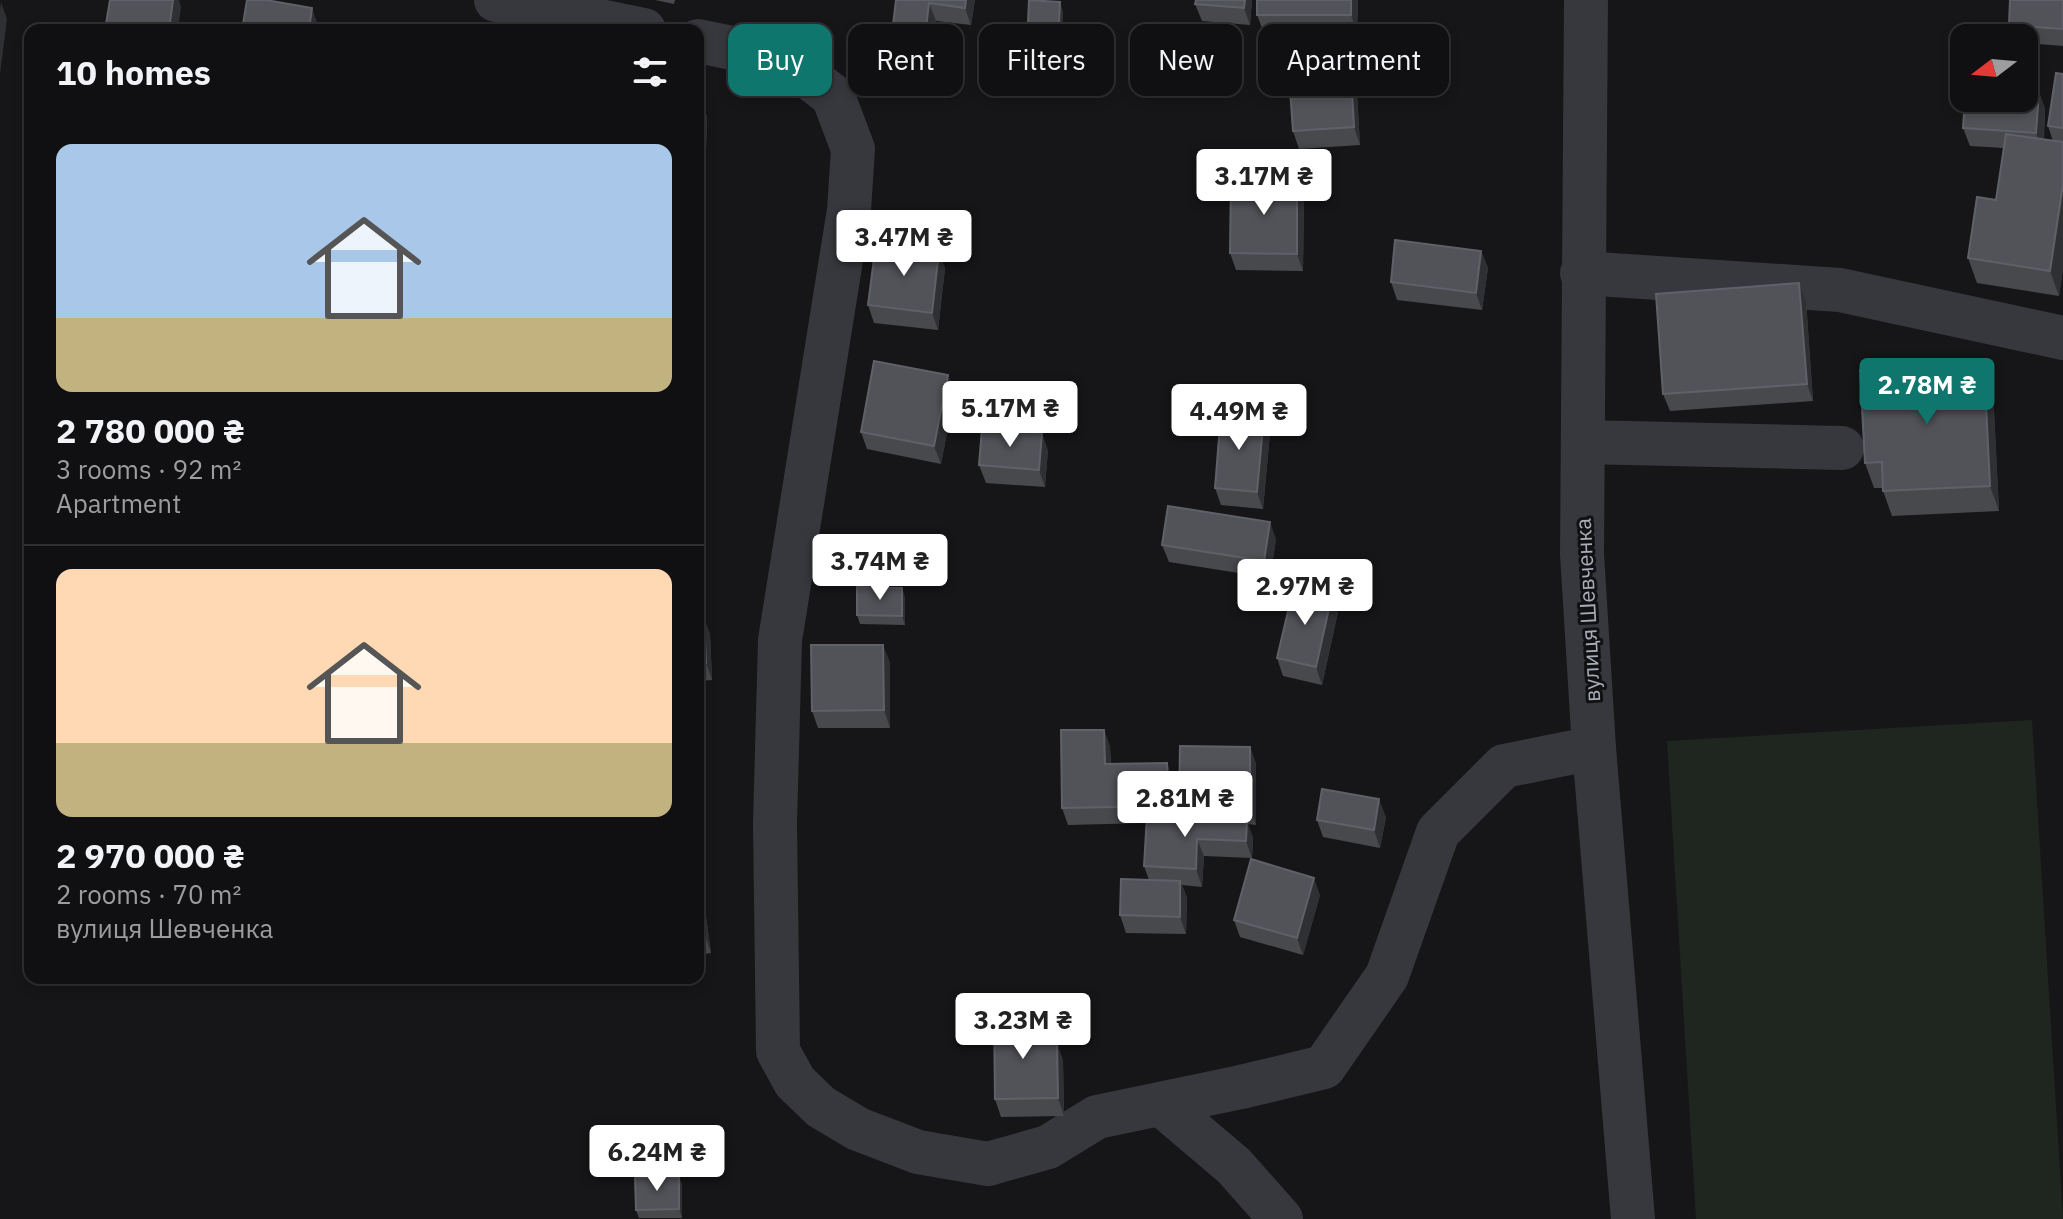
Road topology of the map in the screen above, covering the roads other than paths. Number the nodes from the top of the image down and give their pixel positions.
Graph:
1 (496, 0) edge
2 (1586, 0) edge
3 (614, 24) edge
4 (704, 42) edge
5 (1583, 273) junction
6 (2063, 338) edge
7 (1583, 442) junction
8 (1842, 448) dead end
9 (1594, 748) junction
10 (1161, 1104) junction
11 (1281, 1219) edge
12 (1633, 1219) edge

1 - 3 street
2 - 5 street, вулиця Шевченка
4 - 10 street
5 - 6 street
5 - 7 street, вулиця Шевченка
7 - 8 street
7 - 9 street, вулиця Шевченка
9 - 10 street
9 - 12 street, вулиця Шевченка
10 - 11 street

